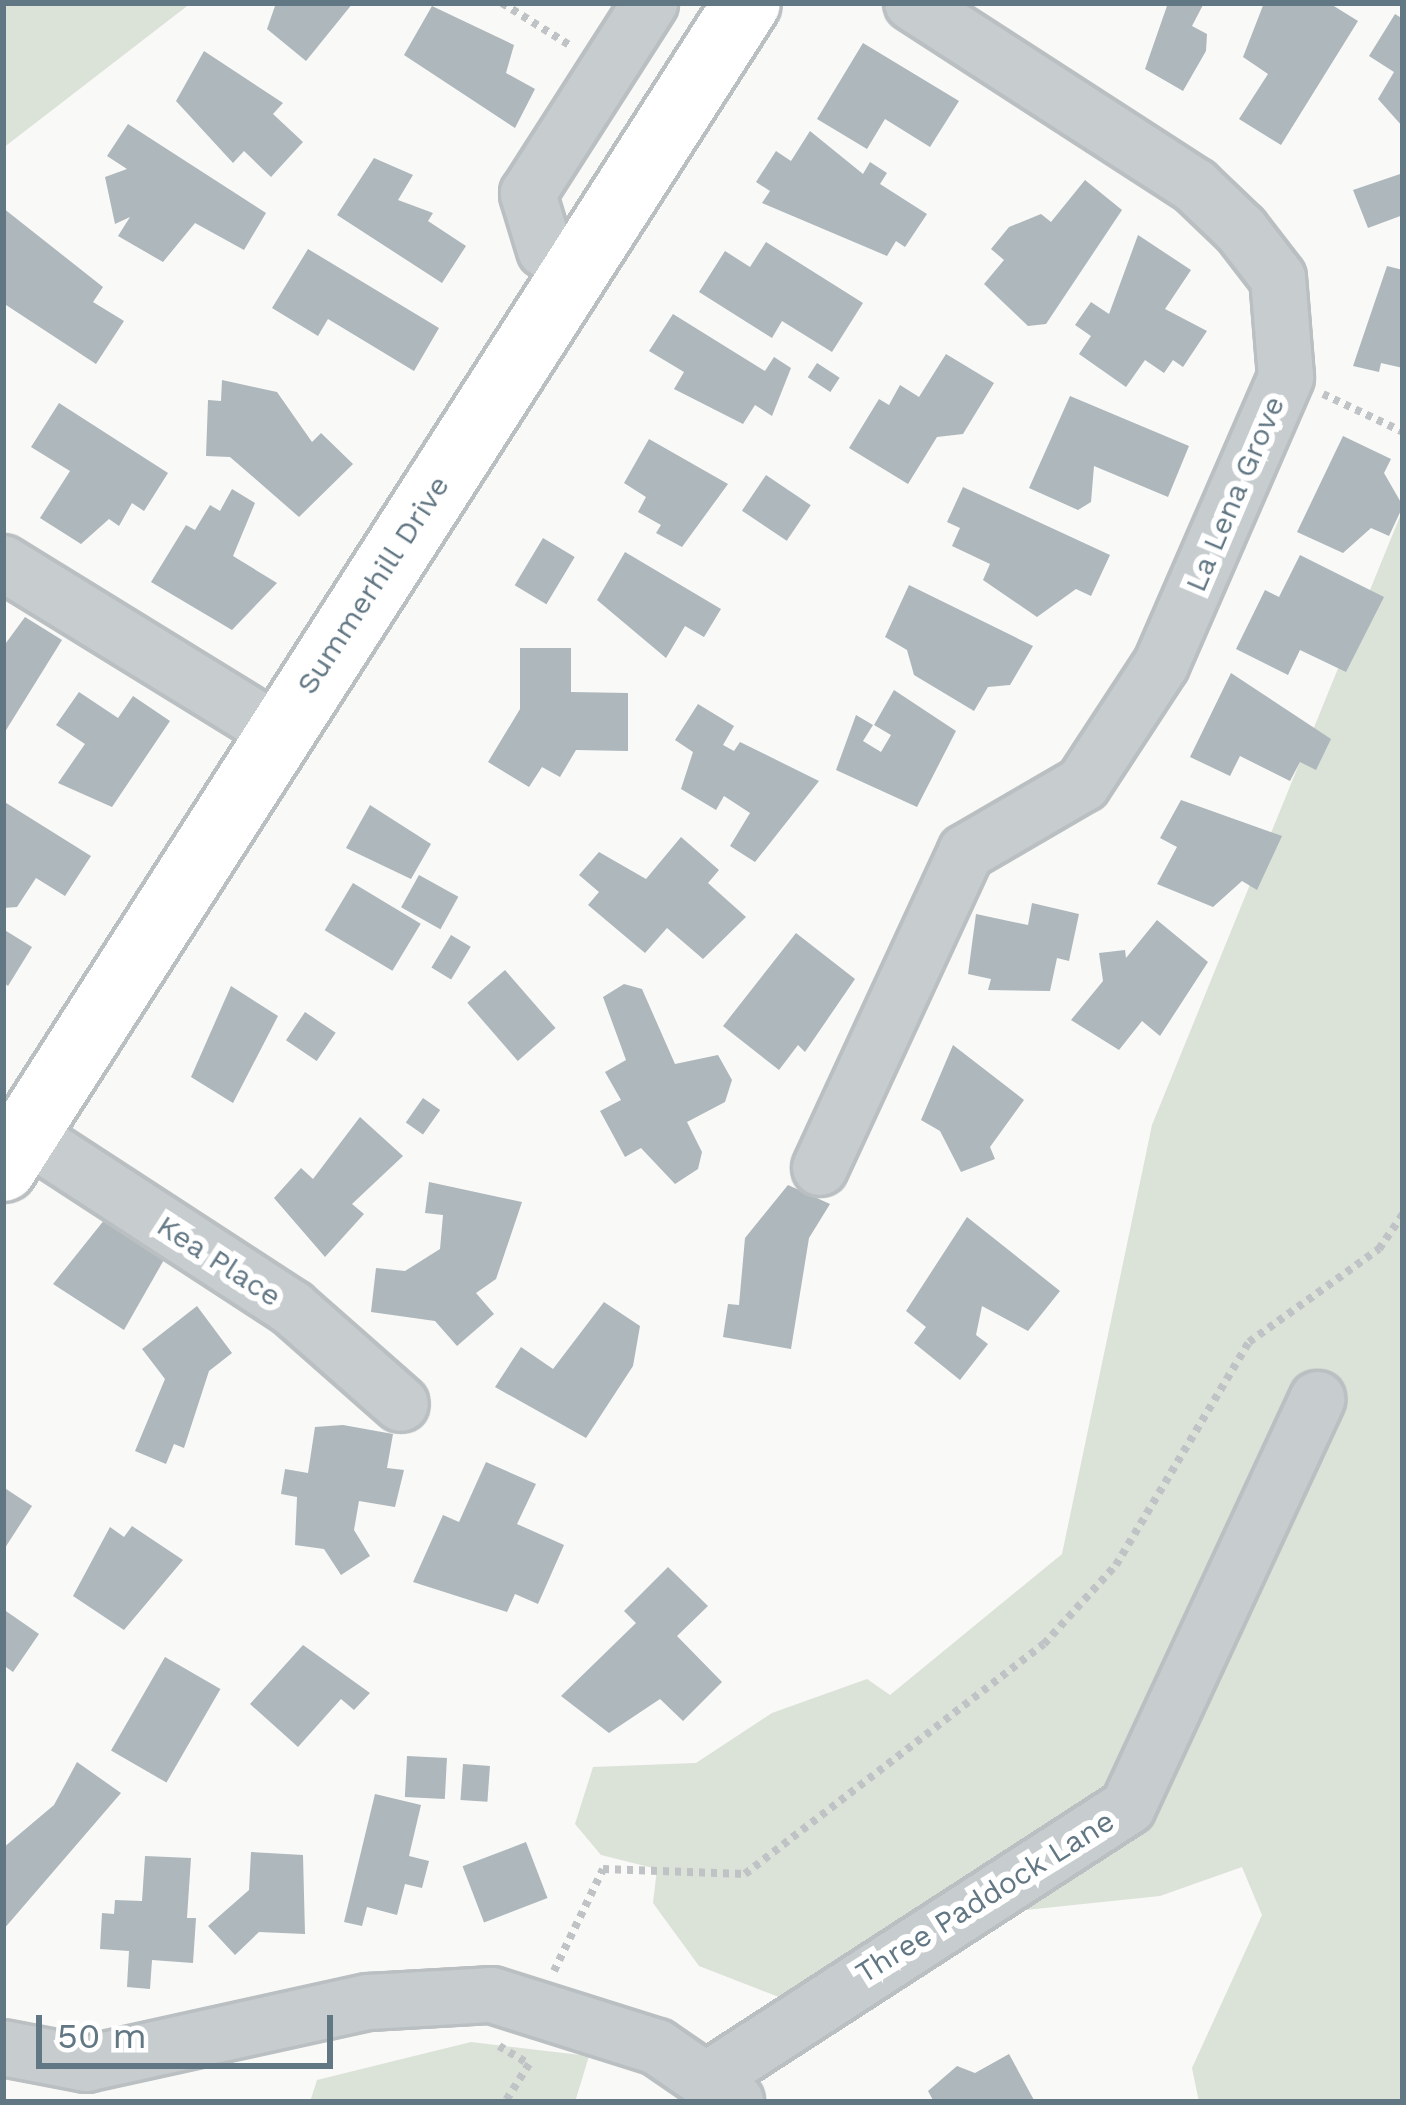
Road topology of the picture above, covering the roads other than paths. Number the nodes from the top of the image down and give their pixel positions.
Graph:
1 (650, 3) edge
2 (747, 3) edge
3 (912, 3) edge
4 (576, 269) junction
5 (3, 563) edge
6 (278, 732) junction
7 (14, 1135) edge
8 (820, 1168) dead end
9 (1317, 1399) dead end
10 (400, 1404) dead end
11 (3, 2048) edge
12 (83, 2083) edge
13 (723, 2090) edge

1 - 4 street
2 - 4 main road, Summerhill Drive
3 - 8 street, La Lena Grove
4 - 6 main road, Summerhill Drive
5 - 6 street
6 - 7 main road, Summerhill Drive
7 - 10 street, Kea Place
9 - 13 street, Three Paddock Lane
11 - 12 street
12 - 13 street

